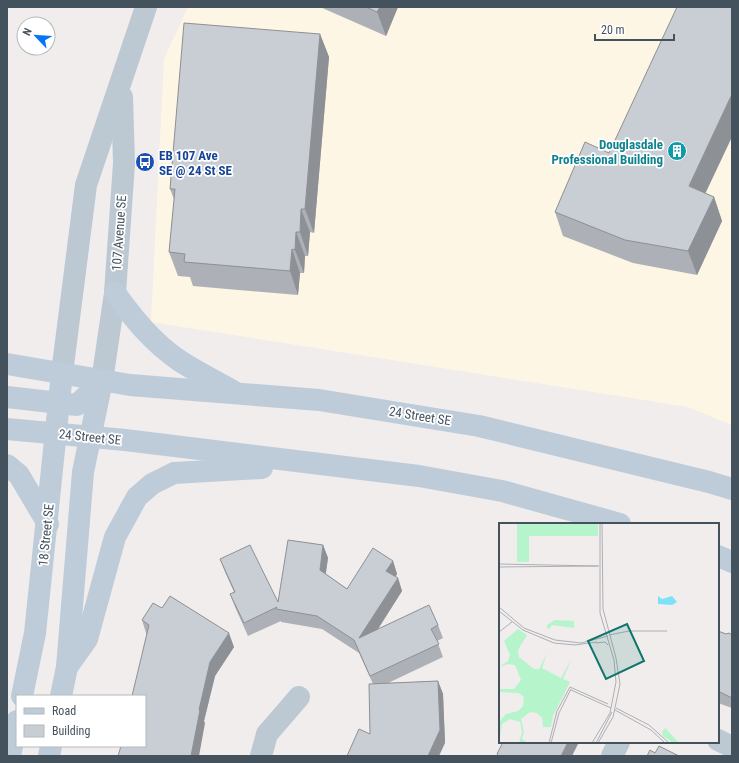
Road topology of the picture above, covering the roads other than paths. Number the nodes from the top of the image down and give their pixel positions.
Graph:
1 (146, 7) edge
2 (122, 84) junction
3 (115, 293) junction
4 (7, 364) edge
5 (62, 373) junction
6 (102, 381) junction
7 (239, 394) junction
8 (7, 397) edge
9 (59, 404) junction
10 (7, 429) edge
11 (56, 433) junction
12 (89, 437) junction
13 (7, 465) edge
14 (321, 465) junction
15 (732, 489) edge
16 (616, 523) edge
17 (48, 524) junction
18 (719, 556) edge
19 (732, 562) edge
20 (67, 667) junction
21 (22, 695) edge
22 (61, 695) edge
23 (299, 697) dead end
24 (16, 726) edge
25 (719, 740) edge
26 (618, 743) edge
27 (732, 747) edge
28 (10, 756) edge
29 (261, 756) edge
30 (612, 756) edge

1 - 2 street, 107 Avenue SE
2 - 3 street, 107 Avenue SE
2 - 5 street, 107 Avenue SE
3 - 6 street, 107 Avenue SE
3 - 7 main road
4 - 5 main road, 24 Street SE
5 - 6 main road, 24 Street SE
5 - 9 main road, 18 Street SE
6 - 7 main road, 24 Street SE
6 - 9 main road
6 - 12 main road
7 - 15 main road, 24 Street SE
8 - 9 main road
9 - 11 main road, 18 Street SE
10 - 11 main road, 24 Street SE
11 - 12 main road, 24 Street SE
11 - 17 main road, 18 Street SE
12 - 14 main road, 24 Street SE
12 - 20 main road
13 - 17 main road
14 - 16 main road, 24 Street SE
14 - 20 main road
17 - 21 main road, 18 Street SE
18 - 19 main road
20 - 22 main road
23 - 29 street
24 - 28 main road
25 - 27 street
26 - 30 street

